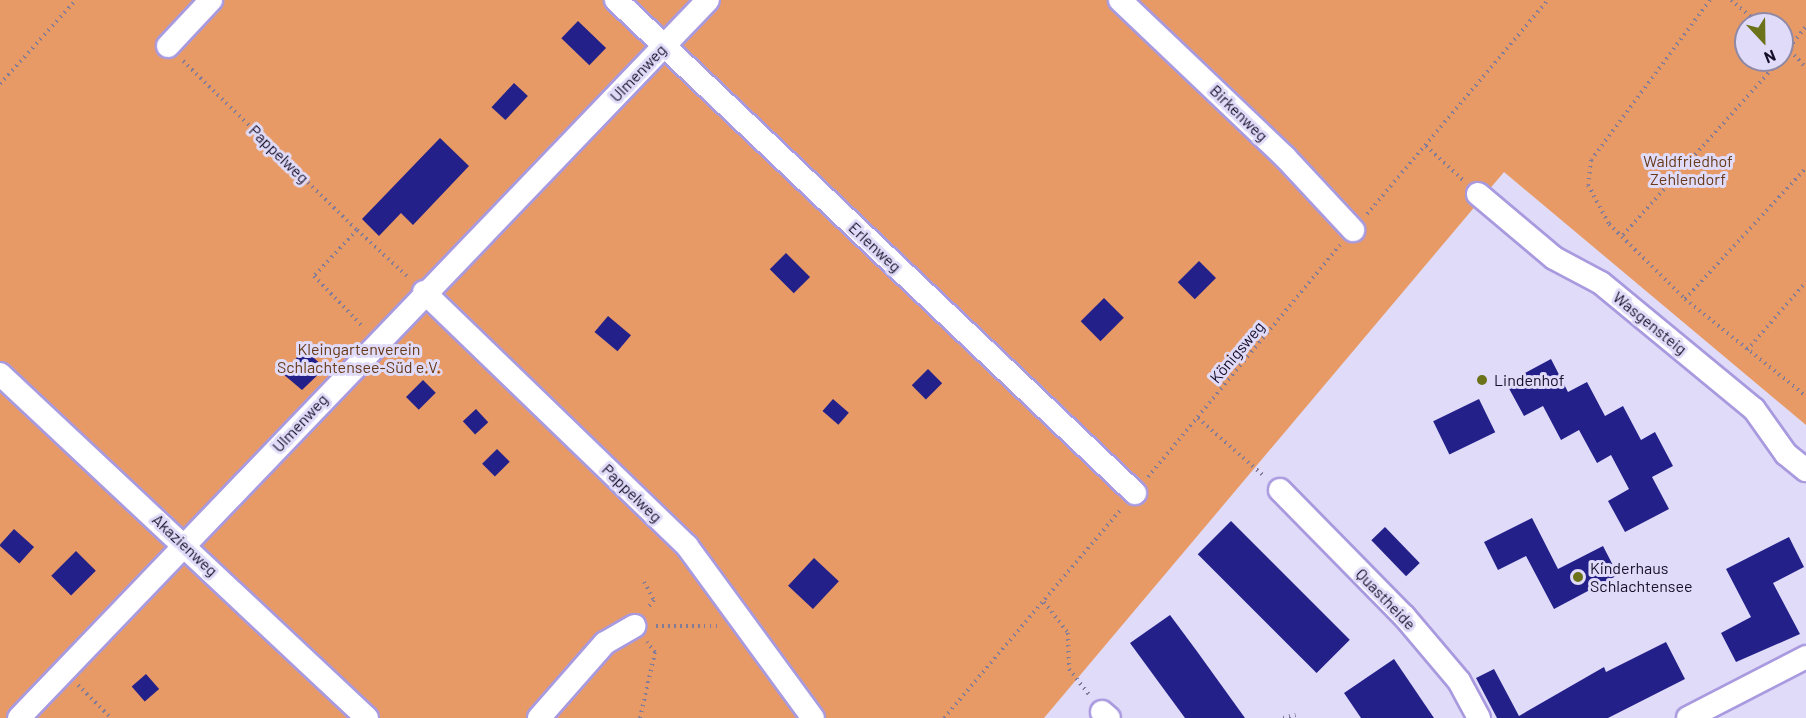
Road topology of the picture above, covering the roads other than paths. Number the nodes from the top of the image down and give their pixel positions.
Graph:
1 (211, 0) edge
2 (616, 0) edge
3 (708, 0) edge
4 (1120, 0) edge
5 (168, 46) road end
6 (664, 46) junction
7 (1478, 194) road end
8 (1353, 230) road end
9 (424, 292) junction
10 (0, 374) edge
11 (1806, 470) edge
12 (1280, 490) road end
13 (1135, 493) road end
14 (186, 545) junction
15 (634, 626) road end
16 (1806, 657) edge
17 (19, 718) edge
18 (367, 718) edge
19 (539, 718) edge
20 (813, 718) edge
21 (1479, 718) edge
22 (1688, 718) edge

1 - 5 street
2 - 6 street, Erlenweg
3 - 6 street, Ulmenweg
4 - 8 street, Birkenweg
6 - 9 street, Ulmenweg
6 - 13 street, Erlenweg
7 - 11 street, Wasgensteig
9 - 14 street, Ulmenweg
9 - 20 street, Pappelweg
10 - 14 street, Akazienweg
12 - 21 street, Quastheide
14 - 17 street, Ulmenweg
14 - 18 street, Akazienweg
15 - 19 street
16 - 22 street

